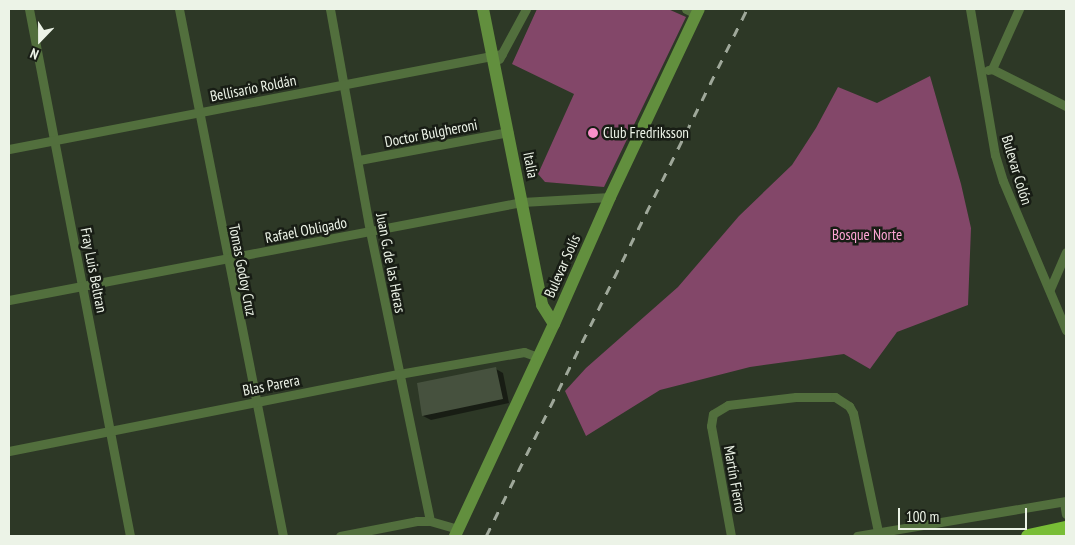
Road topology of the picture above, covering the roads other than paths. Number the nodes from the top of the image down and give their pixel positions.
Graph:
1 (29, 9) edge
2 (179, 9) edge
3 (330, 9) edge
4 (483, 9) edge
5 (526, 9) edge
6 (970, 9) edge
7 (1019, 9) edge
8 (694, 10) edge
9 (496, 59) junction
10 (992, 69) junction
11 (980, 71) junction
12 (344, 85) junction
13 (1066, 106) edge
14 (200, 113) junction
15 (508, 132) junction
16 (54, 141) junction
17 (9, 149) edge
18 (359, 160) junction
19 (610, 197) junction
20 (522, 202) junction
21 (370, 231) junction
22 (1066, 252) edge
23 (227, 259) junction
24 (83, 286) junction
25 (1050, 289) junction
26 (9, 300) edge
27 (554, 324) junction
28 (1066, 330) edge
29 (538, 357) junction
30 (399, 374) junction
31 (256, 402) junction
32 (111, 431) junction
33 (9, 451) edge
34 (1065, 502) edge
35 (1066, 514) edge
36 (430, 521) junction
37 (1066, 528) edge
38 (457, 532) edge
39 (878, 532) junction
40 (130, 536) edge
41 (283, 536) edge
42 (340, 536) edge
43 (731, 536) edge
44 (857, 536) edge
45 (1028, 536) edge

1 - 16 street, Fray Luis Beltran
2 - 14 street, Tomas Godoy Cruz
3 - 12 street, Juan G. de las Heras
4 - 9 street, Italia
5 - 9 street
6 - 11 street, Bulevar Colón
7 - 10 street
8 - 19 street, Bulevar Solís
9 - 12 street, Bellisario Roldán
9 - 15 street, Italia
10 - 11 street
10 - 13 street
11 - 25 street, Bulevar Colón
12 - 14 street, Bellisario Roldán
12 - 18 street, Juan G. de las Heras
14 - 16 street, Bellisario Roldán
14 - 23 street, Tomas Godoy Cruz
15 - 18 street, Doctor Bulgheroni
15 - 20 street, Italia
16 - 17 street, Bellisario Roldán
16 - 24 street, Fray Luis Beltran
18 - 21 street, Juan G. de las Heras
19 - 20 street, Rafael Obligado
19 - 27 street, Bulevar Solís
20 - 21 street, Rafael Obligado
20 - 27 street, Italia
21 - 23 street, Rafael Obligado
21 - 30 street, Juan G. de las Heras
22 - 25 street
23 - 24 street, Rafael Obligado
23 - 31 street, Tomas Godoy Cruz
24 - 26 street, Rafael Obligado
24 - 32 street, Fray Luis Beltran
25 - 28 street, Bulevar Colón
27 - 29 street, Bulevar Solís
29 - 30 street, Blas Parera
29 - 38 street, Bulevar Solís
30 - 31 street, Blas Parera
30 - 36 street, Juan G. de las Heras
31 - 32 street, Blas Parera
31 - 41 street, Tomas Godoy Cruz
32 - 33 street, Blas Parera
32 - 40 street, Fray Luis Beltran
34 - 35 street
34 - 39 street
36 - 38 street
36 - 42 street
37 - 45 highway
39 - 43 street, Martín Fierro
39 - 44 street

